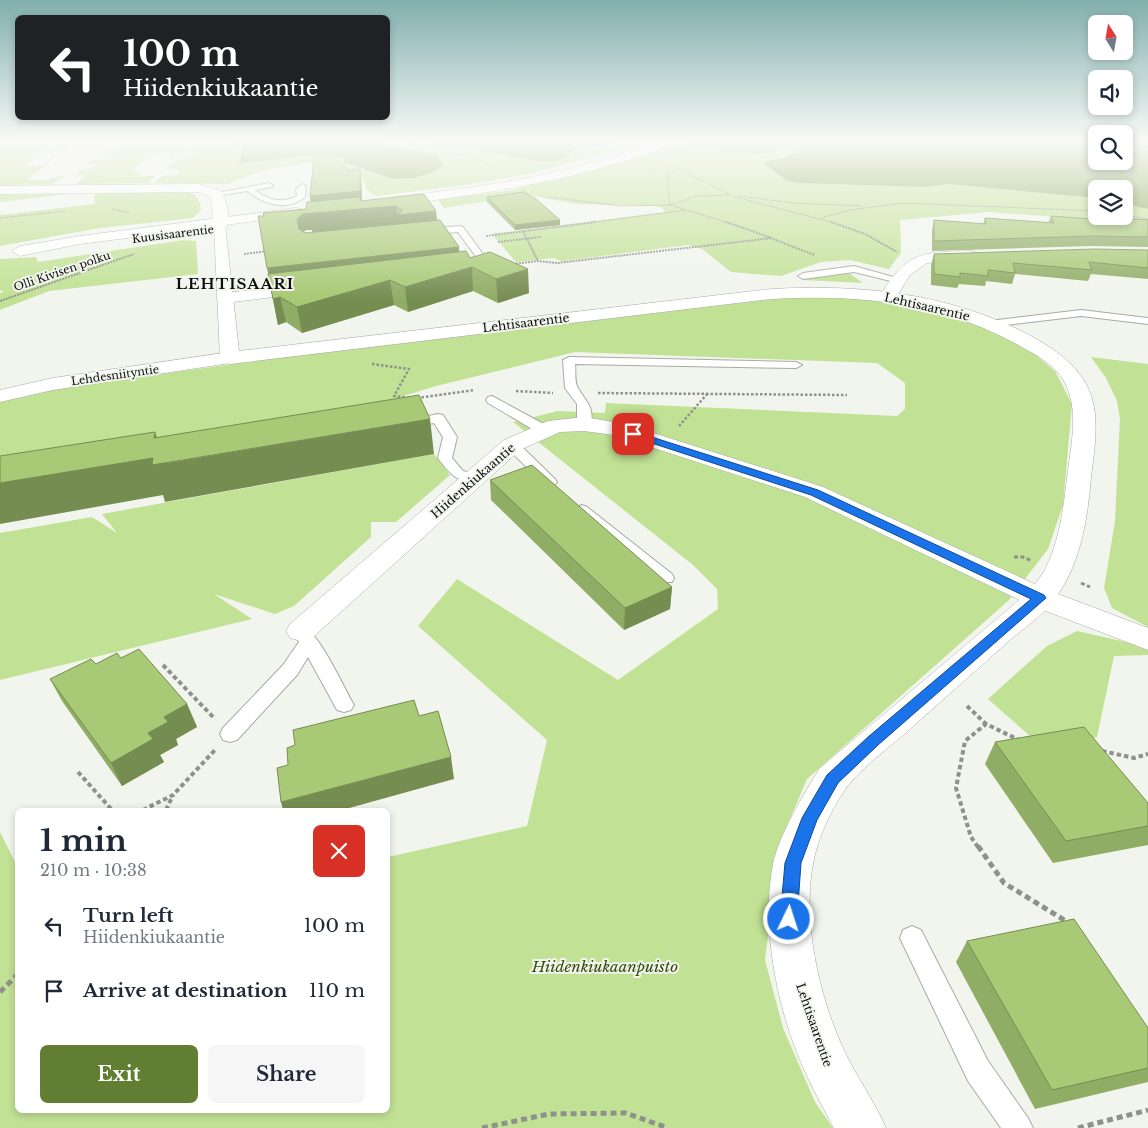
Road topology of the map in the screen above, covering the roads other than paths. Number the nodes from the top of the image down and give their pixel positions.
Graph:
1 (216, 194) edge
2 (257, 195) edge
3 (301, 195) edge
4 (442, 195) edge
5 (379, 204) edge
6 (310, 213) edge
7 (221, 225) junction
8 (413, 234) edge
9 (13, 252) dead end
10 (985, 256) edge
11 (488, 267) joint
12 (468, 269) edge
13 (803, 276) dead end
14 (324, 286) edge
15 (894, 288) junction
16 (226, 298) junction
17 (1148, 321) edge
18 (990, 324) junction
19 (230, 358) junction
20 (796, 365) dead end
21 (0, 396) edge
22 (492, 400) dead end
23 (584, 424) junction
24 (391, 426) edge
25 (544, 430) junction
26 (512, 445) junction
27 (474, 478) junction
28 (666, 578) dead end
29 (1048, 585) junction
30 (305, 637) junction
31 (1148, 639) edge
32 (344, 706) dead end
33 (230, 734) road end
34 (912, 938) dead end
35 (861, 1128) edge
36 (1018, 1128) edge

1 - 7 street
2 - 3 lane
4 - 5 street
6 - 7 street, Kuusisaarentie
7 - 9 street, Kuusisaarentie
7 - 16 street
8 - 11 lane
10 - 15 street
11 - 12 street
13 - 15 lane
14 - 16 street
15 - 18 street, Lehtisaarentie
15 - 19 street, Lehtisaarentie
16 - 19 street
17 - 18 lane
18 - 29 street, Lehtisaarentie
19 - 21 street, Lehdesniityntie
20 - 23 lane
22 - 25 lane
23 - 25 street, Hiidenkiukaantie
23 - 29 street, Hiidenkiukaantie
24 - 27 lane
25 - 26 street, Hiidenkiukaantie
26 - 27 street, Hiidenkiukaantie
26 - 28 lane
27 - 30 street, Hiidenkiukaantie
29 - 31 street, Hiidenkiukaantie
29 - 35 street, Lehtisaarentie
30 - 32 lane
30 - 33 lane
34 - 36 lane

